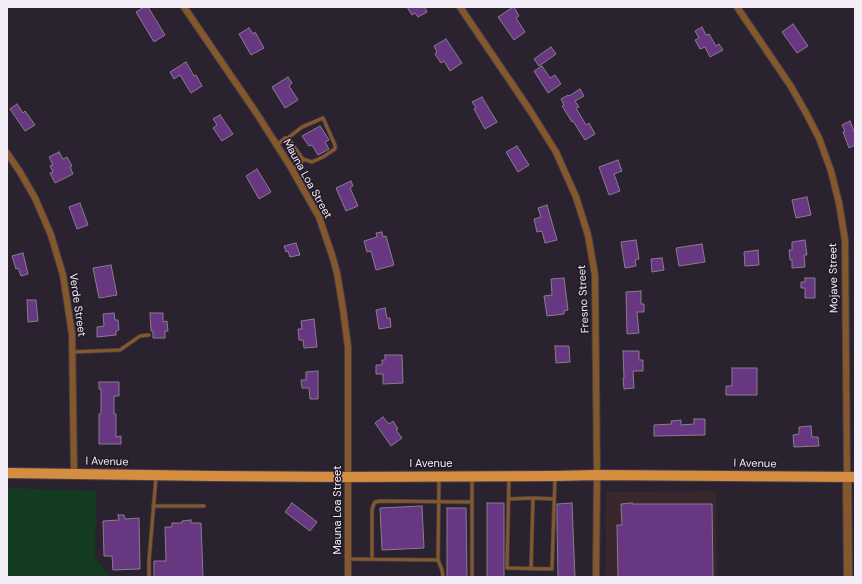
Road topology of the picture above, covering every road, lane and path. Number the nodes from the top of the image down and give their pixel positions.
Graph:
1 (184, 7) edge
2 (460, 7) edge
3 (737, 7) edge
4 (288, 138) junction
5 (277, 145) junction
6 (7, 153) edge
7 (303, 160) junction
8 (292, 169) junction
9 (149, 335) dead end
10 (72, 352) junction
11 (7, 473) edge
12 (74, 473) junction
13 (156, 475) junction
14 (597, 475) junction
15 (439, 476) junction
16 (472, 476) junction
17 (509, 476) junction
18 (555, 476) junction
19 (348, 477) junction
20 (851, 477) edge
21 (509, 498) junction
22 (533, 498) junction
23 (554, 499) junction
24 (439, 502) junction
25 (472, 502) junction
26 (153, 506) junction
27 (204, 506) dead end
28 (348, 559) junction
29 (372, 559) junction
30 (438, 560) junction
31 (531, 569) junction
32 (149, 577) edge
33 (348, 577) edge
34 (443, 577) edge
35 (472, 577) edge
36 (596, 577) edge
37 (848, 577) edge

1 - 5 street, Mauna Loa Street
2 - 14 street, Fresno Street
3 - 20 street, Mojave Street
4 - 5 lane
4 - 7 lane
4 - 7 lane
5 - 8 street, Mauna Loa Street
6 - 10 street, Verde Street
7 - 8 lane
8 - 19 street, Mauna Loa Street
9 - 10 lane
10 - 12 street, Verde Street
11 - 12 main road, I Avenue
12 - 13 main road, I Avenue
13 - 19 main road, I Avenue
13 - 26 lane
14 - 18 main road, I Avenue
14 - 20 main road, I Avenue
14 - 36 street, Fresno Street
15 - 16 main road, I Avenue
15 - 19 main road, I Avenue
15 - 24 lane
16 - 17 main road, I Avenue
16 - 25 lane
17 - 18 main road, I Avenue
17 - 21 lane
18 - 23 lane
19 - 28 street, Mauna Loa Street
20 - 37 street, Mojave Street
21 - 22 lane
21 - 31 lane
22 - 23 lane
22 - 31 lane
23 - 31 lane
24 - 25 lane
24 - 29 lane
24 - 30 lane
25 - 35 lane
26 - 27 lane
26 - 32 lane
28 - 29 lane
28 - 33 street, Mauna Loa Street
29 - 30 lane
30 - 34 lane

